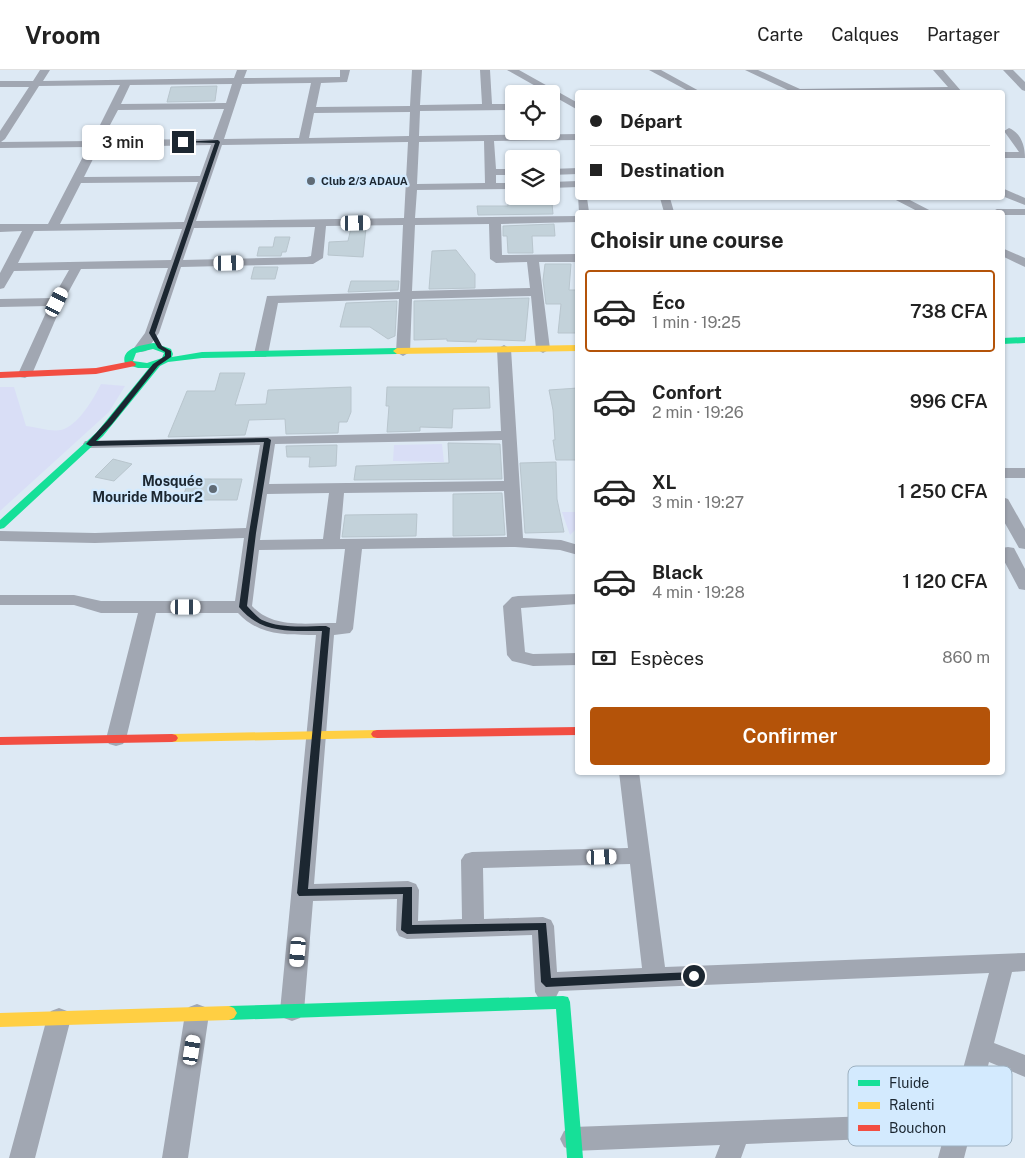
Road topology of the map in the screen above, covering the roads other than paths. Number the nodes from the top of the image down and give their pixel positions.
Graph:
1 (45, 70) edge
2 (113, 70) edge
3 (345, 70) edge
4 (417, 70) edge
5 (485, 70) edge
6 (512, 70) edge
7 (654, 70) edge
8 (750, 70) edge
9 (938, 70) edge
10 (1008, 70) edge
11 (240, 76) edge
12 (317, 80) junction
13 (106, 82) junction
14 (127, 82) junction
15 (36, 83) junction
16 (0, 84) edge
17 (1025, 88) edge
18 (692, 90) edge
19 (795, 90) edge
20 (955, 90) edge
21 (575, 105) edge
22 (230, 106) junction
23 (560, 106) edge
24 (575, 106) edge
25 (114, 107) junction
26 (487, 107) junction
27 (505, 107) edge
28 (415, 108) junction
29 (310, 110) junction
30 (0, 114) edge
31 (16, 114) junction
32 (1006, 131) edge
33 (1025, 131) edge
34 (575, 137) edge
35 (490, 138) junction
36 (0, 139) edge
37 (413, 139) junction
38 (302, 141) junction
39 (218, 142) junction
40 (95, 144) junction
41 (0, 145) edge
42 (1025, 153) edge
43 (1005, 155) edge
44 (575, 171) edge
45 (491, 172) junction
46 (505, 172) edge
47 (560, 172) edge
48 (205, 179) junction
49 (76, 180) junction
50 (575, 184) edge
51 (560, 185) edge
52 (491, 186) junction
53 (505, 186) edge
54 (411, 188) junction
55 (1005, 192) edge
56 (902, 200) edge
57 (1025, 202) edge
58 (923, 210) edge
59 (1005, 212) edge
60 (1025, 212) edge
61 (575, 219) edge
62 (495, 220) junction
63 (409, 222) junction
64 (321, 223) junction
65 (189, 225) junction
66 (0, 228) edge
67 (30, 228) junction
68 (52, 228) junction
69 (1005, 253) edge
70 (575, 258) edge
71 (533, 259) junction
72 (1025, 263) edge
73 (176, 264) junction
74 (77, 266) junction
75 (10, 267) junction
76 (0, 285) edge
77 (537, 292) junction
78 (406, 296) junction
79 (57, 302) junction
80 (0, 303) edge
81 (152, 333) junction
82 (1025, 340) edge
83 (1005, 341) edge
84 (141, 348) junction
85 (575, 348) edge
86 (504, 349) junction
87 (543, 349) junction
88 (403, 352) junction
89 (261, 354) junction
90 (162, 356) junction
91 (132, 362) junction
92 (25, 374) junction
93 (0, 375) edge
94 (143, 382) junction
95 (509, 435) junction
96 (268, 440) junction
97 (90, 444) junction
98 (1005, 473) edge
99 (1025, 473) edge
100 (512, 486) junction
101 (337, 488) junction
102 (260, 489) junction
103 (1005, 507) edge
104 (0, 526) edge
105 (0, 536) edge
106 (252, 539) junction
107 (515, 542) junction
108 (331, 544) junction
109 (354, 544) junction
110 (1025, 544) edge
111 (575, 549) edge
112 (1012, 552) edge
113 (1025, 586) edge
114 (575, 599) edge
115 (0, 600) edge
116 (243, 607) junction
117 (148, 608) junction
118 (326, 628) junction
119 (575, 659) edge
120 (575, 731) edge
121 (316, 736) junction
122 (116, 739) junction
123 (0, 742) edge
124 (628, 775) edge
125 (639, 856) junction
126 (302, 893) junction
127 (473, 928) junction
128 (1014, 963) edge
129 (655, 978) junction
130 (547, 992) junction
131 (292, 1011) junction
132 (197, 1014) junction
133 (59, 1018) junction
134 (0, 1020) edge
135 (980, 1048) junction
136 (975, 1066) edge
137 (1025, 1066) edge
138 (848, 1129) edge
139 (737, 1133) junction
140 (574, 1148) edge
141 (22, 1158) edge
142 (175, 1158) edge
143 (728, 1158) edge

1 - 15 street
2 - 13 street
3 - 12 street
4 - 28 street
5 - 26 street
6 - 21 street
7 - 18 street
8 - 19 street
9 - 20 street
10 - 17 street
11 - 12 street
11 - 14 street
11 - 22 street
12 - 29 street
13 - 14 street
13 - 15 street
14 - 25 street
15 - 16 street
15 - 31 street
22 - 25 street
22 - 39 street
23 - 24 street
25 - 40 street
26 - 27 street
26 - 28 street
28 - 29 street
28 - 37 street
29 - 38 street
30 - 31 street
31 - 36 street
32 - 33 street
32 - 42 street
34 - 35 street
35 - 37 street
35 - 45 street
37 - 38 street
37 - 54 street
38 - 39 street
39 - 40 street
39 - 48 street
40 - 41 street
40 - 49 street
42 - 43 street
44 - 47 street
45 - 46 street
45 - 52 street
48 - 49 street
48 - 65 street
49 - 68 street
50 - 51 street
52 - 53 street
52 - 54 street
54 - 63 street
55 - 57 street
56 - 58 street
59 - 60 street
61 - 62 street
62 - 63 street
62 - 71 street
63 - 64 street
63 - 78 street
64 - 65 street
64 - 73 street
65 - 68 street
65 - 73 street
66 - 67 street
67 - 68 street
67 - 75 street
69 - 72 street
70 - 71 street
71 - 77 street
73 - 74 street
73 - 81 street
74 - 75 street
74 - 79 street
75 - 76 street
77 - 78 street
77 - 87 street
78 - 88 street
78 - 89 street
79 - 80 street
79 - 92 street
81 - 84 street
81 - 90 street
82 - 83 street
84 - 90 street
84 - 91 street
85 - 87 street
86 - 87 street
86 - 88 street
86 - 95 street
88 - 89 street
89 - 90 street
90 - 91 street
90 - 94 street
91 - 92 street
91 - 94 street
92 - 93 street
94 - 97 street
95 - 96 street
95 - 100 street
96 - 97 street
96 - 102 street
97 - 104 street
98 - 99 street
100 - 101 street
100 - 107 street
101 - 102 street
101 - 108 street
102 - 106 street
103 - 110 street
105 - 106 street
106 - 108 street
106 - 116 street
107 - 109 street
107 - 111 street
108 - 109 street
109 - 118 street
112 - 113 street
114 - 119 street
115 - 117 street
116 - 117 street
116 - 118 street
117 - 122 street
118 - 121 street
120 - 121 street
121 - 122 street
121 - 126 street
122 - 123 street
124 - 125 street
125 - 127 street
125 - 129 street
126 - 127 street
126 - 131 street
127 - 130 street
128 - 129 street
128 - 135 street
129 - 130 street
130 - 131 street
130 - 140 street
131 - 132 street
132 - 133 street
132 - 142 street
133 - 134 street
133 - 141 street
135 - 136 street
135 - 137 street
138 - 139 street
139 - 140 street
139 - 143 street

